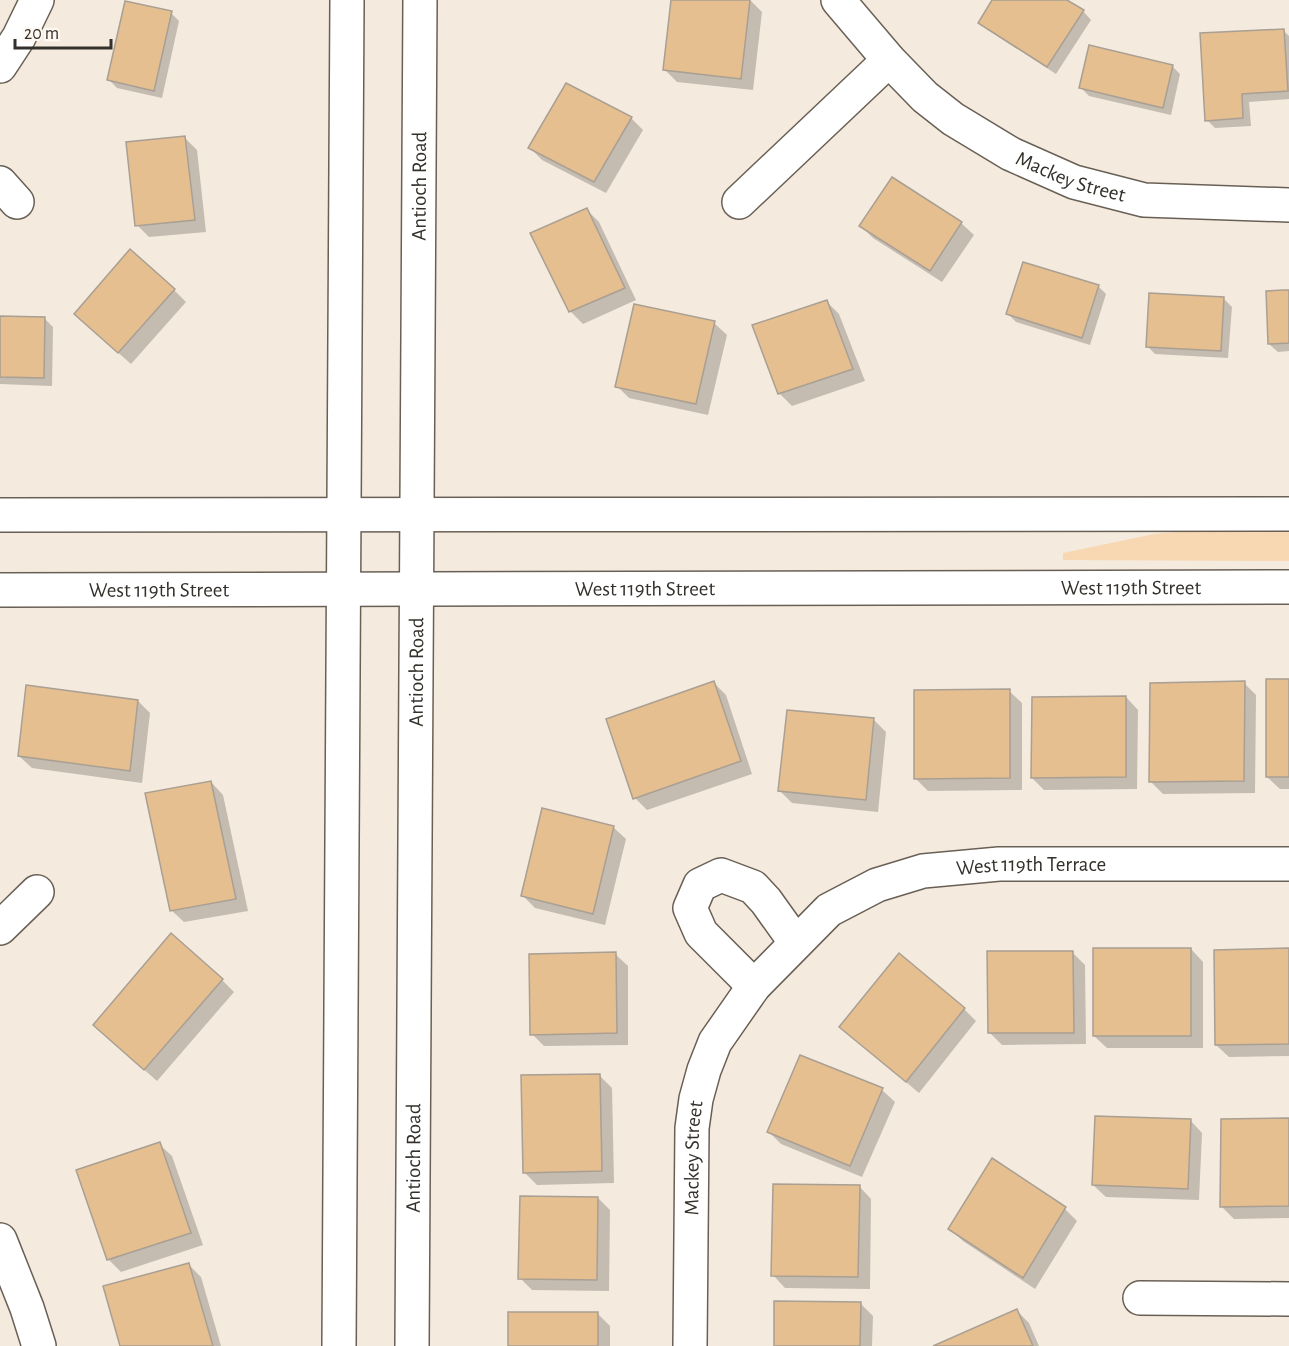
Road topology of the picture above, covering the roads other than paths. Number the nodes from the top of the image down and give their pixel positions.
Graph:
1 (37, 0) edge
2 (346, 0) edge
3 (420, 0) edge
4 (838, 0) edge
5 (889, 60) junction
6 (0, 66) edge
7 (740, 202) dead end
8 (1289, 205) edge
9 (1289, 514) edge
10 (0, 515) edge
11 (416, 515) junction
12 (342, 516) junction
13 (1289, 587) edge
14 (415, 588) junction
15 (342, 589) junction
16 (0, 590) edge
17 (1289, 864) edge
18 (37, 892) dead end
19 (0, 928) edge
20 (796, 943) junction
21 (754, 986) junction
22 (0, 1240) edge
23 (1140, 1298) dead end
24 (1289, 1299) edge
25 (39, 1346) edge
26 (339, 1346) edge
27 (412, 1346) edge
28 (690, 1346) edge

1 - 6 main road
2 - 12 main road
3 - 11 main road, Antioch Road
4 - 5 main road, Mackey Street
5 - 7 main road
5 - 8 main road, Mackey Street
9 - 11 main road
10 - 12 main road
11 - 12 main road
11 - 14 main road, Antioch Road
12 - 15 main road
13 - 14 main road, West 119th Street
14 - 15 main road, West 119th Street
14 - 27 main road, Antioch Road
15 - 16 main road, West 119th Street
15 - 26 main road
17 - 20 main road, West 119th Terrace
18 - 19 main road
20 - 21 main road, West 119th Terrace
20 - 21 main road
21 - 28 main road, Mackey Street
22 - 25 main road
23 - 24 main road

